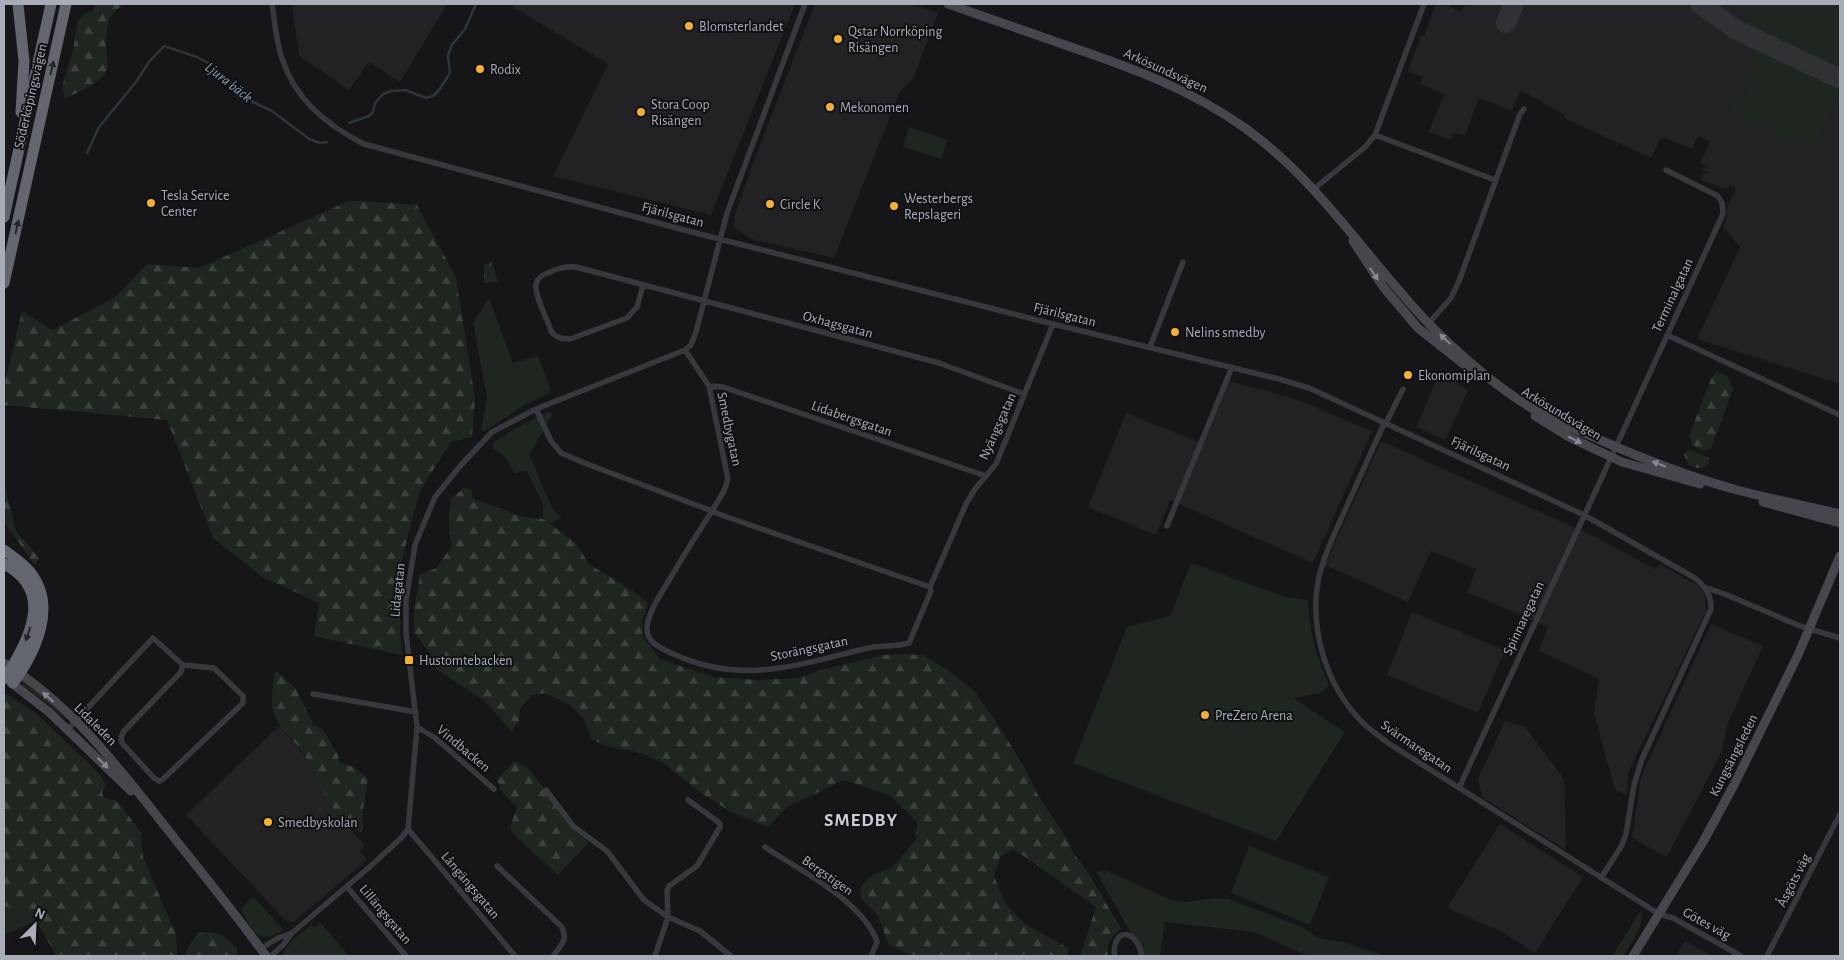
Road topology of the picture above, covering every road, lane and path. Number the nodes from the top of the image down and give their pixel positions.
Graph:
1 (18, 4) edge
2 (51, 4) edge
3 (66, 4) edge
4 (272, 4) edge
5 (805, 4) edge
6 (948, 4) edge
7 (1424, 4) edge
8 (1524, 109) dead end
9 (1375, 135) junction
10 (1666, 170) dead end
11 (13, 173) junction
12 (1495, 180) junction
13 (1314, 189) junction
14 (4, 217) edge
15 (1338, 218) junction
16 (719, 239) junction
17 (1183, 262) dead end
18 (4, 283) edge
19 (643, 285) junction
20 (704, 301) junction
21 (1429, 323) junction
22 (1053, 324) junction
23 (1422, 331) junction
24 (1667, 335) junction
25 (1150, 347) junction
26 (685, 350) junction
27 (1232, 367) junction
28 (709, 386) junction
29 (1403, 389) dead end
30 (1024, 394) junction
31 (536, 409) junction
32 (1840, 415) edge
33 (1386, 423) junction
34 (1616, 447) junction
35 (1611, 458) junction
36 (986, 476) junction
37 (712, 510) junction
38 (1840, 514) edge
39 (1584, 515) junction
40 (1840, 523) edge
41 (1167, 526) dead end
42 (4, 550) edge
43 (1840, 556) edge
44 (4, 564) edge
45 (930, 587) junction
46 (1707, 588) junction
47 (1810, 629) junction
48 (1840, 638) edge
49 (183, 666) junction
50 (9, 674) edge
51 (313, 694) dead end
52 (416, 712) junction
53 (76, 721) junction
54 (417, 727) junction
55 (68, 729) junction
56 (1459, 788) junction
57 (494, 789) dead end
58 (546, 790) dead end
59 (688, 800) dead end
60 (1840, 814) edge
61 (156, 816) junction
62 (408, 829) junction
63 (765, 847) dead end
64 (497, 866) dead end
65 (1601, 878) junction
66 (347, 887) junction
67 (1659, 914) junction
68 (668, 917) junction
69 (292, 933) junction
70 (263, 952) edge
71 (271, 956) edge
72 (406, 956) edge
73 (515, 956) edge
74 (553, 956) edge
75 (655, 956) edge
76 (731, 956) edge
77 (871, 956) edge
78 (1116, 956) edge
79 (1142, 956) edge
80 (1633, 956) edge
81 (1741, 956) edge
82 (1767, 956) edge

1 - 11 highway
2 - 11 highway, Söderköpingsvägen
18 -> 3 highway, Söderköpingsvägen
4 - 16 street, Fjärilsgatan
5 - 16 street
6 - 13 main road, Arkösundsvägen
7 - 9 street
8 - 12 street
9 - 12 street
9 - 13 street
10 - 24 street, Terminalgatan
11 - 14 highway, Söderköpingsvägen
12 - 21 street
13 - 15 main road, Arkösundsvägen
15 - 21 main road, Arkösundsvägen
15 -> 23 main road, Arkösundsvägen
16 - 20 street
16 - 22 street, Fjärilsgatan
17 - 25 street
19 - 19 street, Oxhagsgatan
19 - 20 street, Oxhagsgatan
20 - 26 street
20 - 30 street, Oxhagsgatan
21 - 23 street
34 -> 21 main road, Arkösundsvägen
22 - 25 street, Fjärilsgatan
22 - 30 street, Nyängsgatan
23 -> 35 main road, Arkösundsvägen
24 - 32 street
24 - 34 street, Terminalgatan
25 - 27 street, Fjärilsgatan
26 - 28 street, Smedbygatan
26 - 31 street, Lidagatan
27 - 33 street, Fjärilsgatan
27 - 41 street
28 - 36 street, Lidabergsgatan
28 - 37 street, Smedbygatan
29 - 33 street, Svärmaregatan
30 - 36 street, Nyängsgatan
31 - 37 street
31 - 52 street, Lidagatan
33 - 39 street, Fjärilsgatan
33 - 56 street, Svärmaregatan
34 - 35 street, Terminalgatan
38 -> 34 main road, Arkösundsvägen
35 - 39 street, Spinnaregatan
35 - 40 main road, Arkösundsvägen
36 - 45 street, Nyängsgatan
37 - 45 street
37 - 45 street, Storängsgatan
39 - 46 street, Fjärilsgatan
39 - 56 street, Spinnaregatan
42 - 50 highway
43 - 47 main road, Kungsängsleden
44 -> 50 highway
46 - 47 street, Fjärilsgatan
46 - 65 street
47 - 48 street, Fjärilsgatan
47 - 67 main road, Kungsängsleden
49 - 49 street
49 - 53 street
53 -> 50 main road, Lidaleden
50 - 55 main road, Lidaleden
51 - 52 street
52 - 54 street, Lidagatan
53 - 55 street
53 - 61 main road, Lidaleden
54 - 57 street, Vindbacken
54 - 62 street, Lidagatan
55 -> 61 main road, Lidaleden
56 - 65 street, Svärmaregatan
58 - 68 street
59 - 68 street
60 - 82 street, Åsgöts väg
61 - 70 main road, Lidaleden
62 - 66 street
62 - 73 street, Långängsgatan
63 - 77 street, Bergstigen
64 - 74 street
65 - 67 street, Svärmaregatan
66 - 69 street
66 - 72 street, Lillängsgatan
67 - 80 main road, Kungsängsleden
67 - 81 street, Götes väg
68 - 75 street
68 - 76 street
69 - 70 street
69 - 71 street
78 - 79 street

